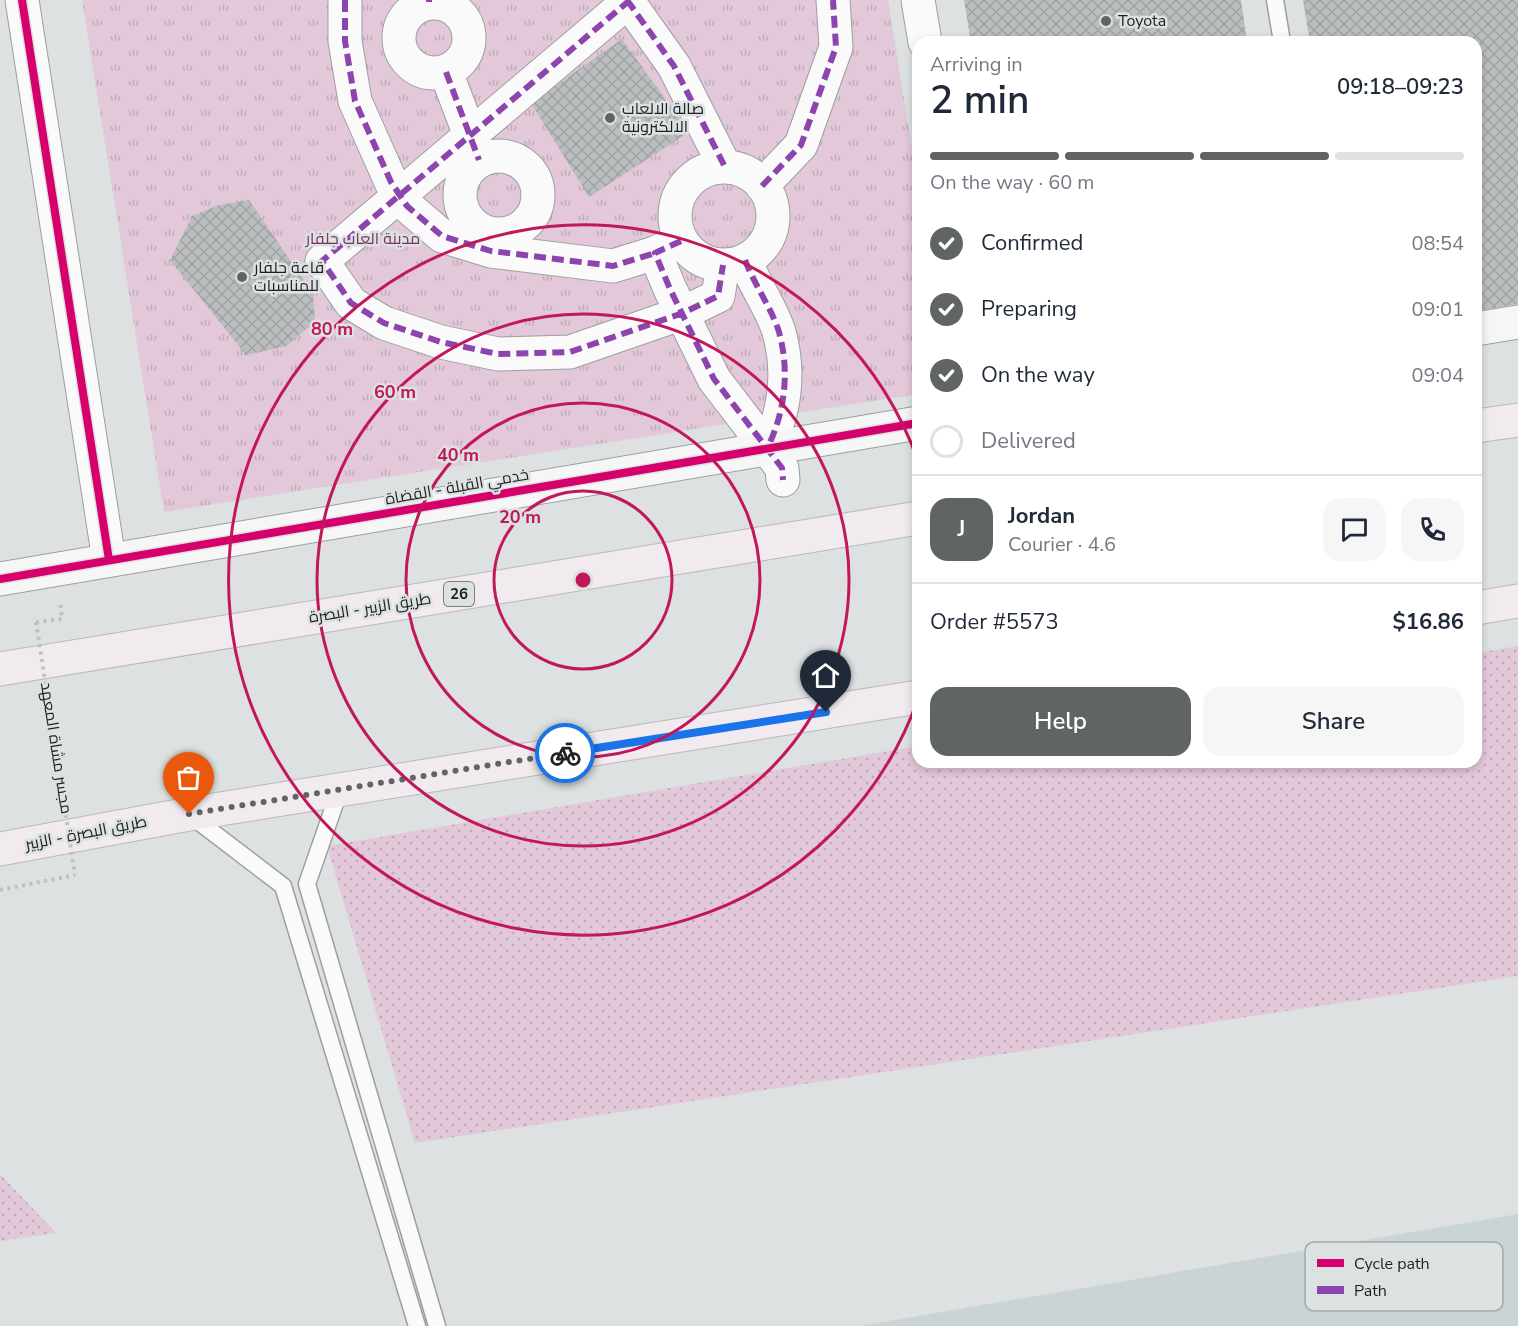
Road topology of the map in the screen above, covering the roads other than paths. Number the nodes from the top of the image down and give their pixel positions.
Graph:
1 (22, 0) edge
2 (345, 0) edge
3 (833, 0) edge
4 (918, 0) edge
5 (1275, 0) edge
6 (429, 1) edge
7 (628, 1) edge
8 (925, 36) edge
9 (1281, 36) edge
10 (446, 72) junction
11 (474, 148) junction
12 (725, 167) junction
13 (762, 186) junction
14 (400, 195) junction
15 (668, 247) junction
16 (734, 263) junction
17 (683, 313) junction
18 (1518, 322) edge
19 (1482, 328) edge
20 (1518, 420) edge
21 (912, 424) edge
22 (1482, 425) edge
23 (767, 449) junction
24 (783, 480) dead end
25 (912, 519) edge
26 (109, 560) junction
27 (0, 579) edge
28 (1518, 601) edge
29 (1482, 607) edge
30 (0, 669) edge
31 (912, 698) edge
32 (340, 789) junction
33 (189, 814) junction
34 (0, 849) edge
35 (417, 1326) edge
36 (437, 1326) edge

1 - 26 street
2 - 14 street
3 - 13 street
4 - 8 street
5 - 9 lane
6 - 10 street
6 - 10 street
7 - 11 street
7 - 12 street
10 - 11 street
11 - 14 street
12 - 13 street
12 - 15 street
13 - 16 street
14 - 15 street
14 - 17 street
15 - 16 street
15 - 17 street
16 - 17 street
16 - 23 street
17 - 23 street
18 - 19 street
20 - 22 highway
21 - 23 street, خدمي القبلة - القضاة
23 - 24 street
23 - 26 street, خدمي القبلة - القضاة
25 - 30 highway, طريق الزبير - البصرة / 26
26 - 27 street, خدمي القبلة - القضاة
28 - 29 highway
31 - 32 highway, طريق البصرة - الزبير
32 - 33 highway, طريق البصرة - الزبير
32 - 36 lane
33 - 34 highway, طريق البصرة - الزبير
33 - 35 lane

